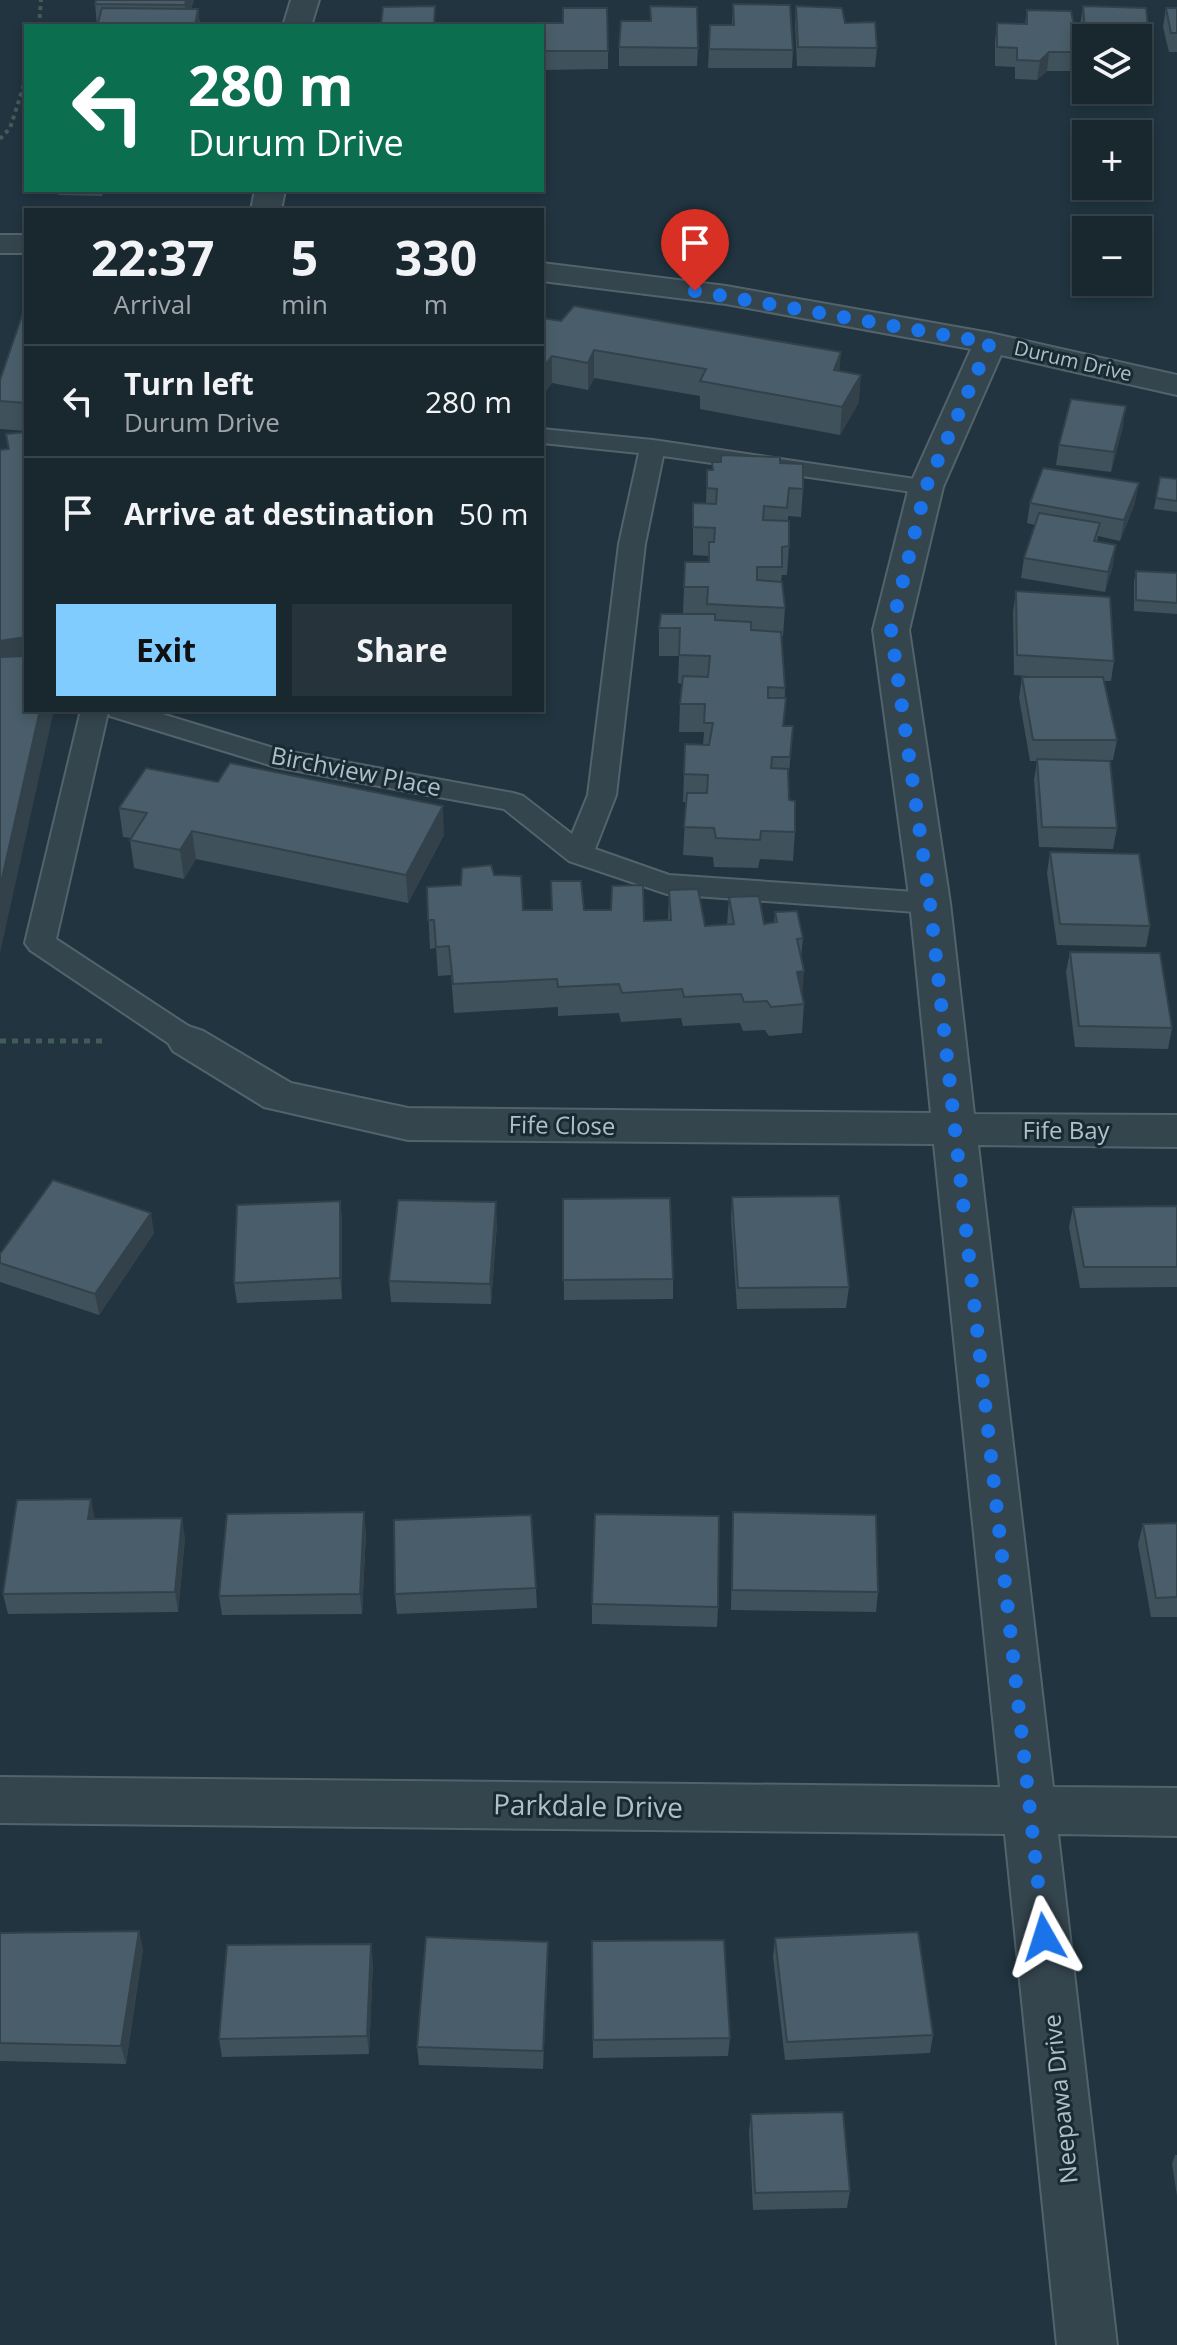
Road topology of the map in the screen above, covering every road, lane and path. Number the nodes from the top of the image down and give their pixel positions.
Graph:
1 (41, 0) edge
2 (305, 0) edge
3 (39, 24) edge
4 (298, 24) edge
5 (24, 85) edge
6 (0, 139) edge
7 (0, 244) edge
8 (24, 244) edge
9 (544, 272) edge
10 (990, 343) junction
11 (1177, 385) edge
12 (544, 436) edge
13 (653, 447) junction
14 (926, 487) junction
15 (95, 712) edge
16 (126, 712) edge
17 (579, 854) junction
18 (930, 903) junction
19 (0, 1041) edge
20 (188, 1041) junction
21 (955, 1130) junction
22 (1177, 1131) edge
23 (0, 1800) edge
24 (1031, 1812) junction
25 (1177, 1812) edge
26 (1087, 2345) edge

1 - 3 path
2 - 4 street
5 - 6 path
7 - 8 street
9 - 10 street, Durum Drive
10 - 11 street, Durum Drive
10 - 14 street, Neepawa Drive
12 - 13 lane
13 - 14 lane
13 - 17 lane
14 - 18 street, Neepawa Drive
15 - 20 lane
16 - 17 lane, Birchview Place
17 - 18 lane, Birchview Place
18 - 21 street, Neepawa Drive
19 - 20 path
20 - 21 street, Fife Close
21 - 22 street, Fife Bay
21 - 24 street, Neepawa Drive
23 - 24 street, Parkdale Drive
24 - 25 street, Parkdale Drive
24 - 26 street, Neepawa Drive

